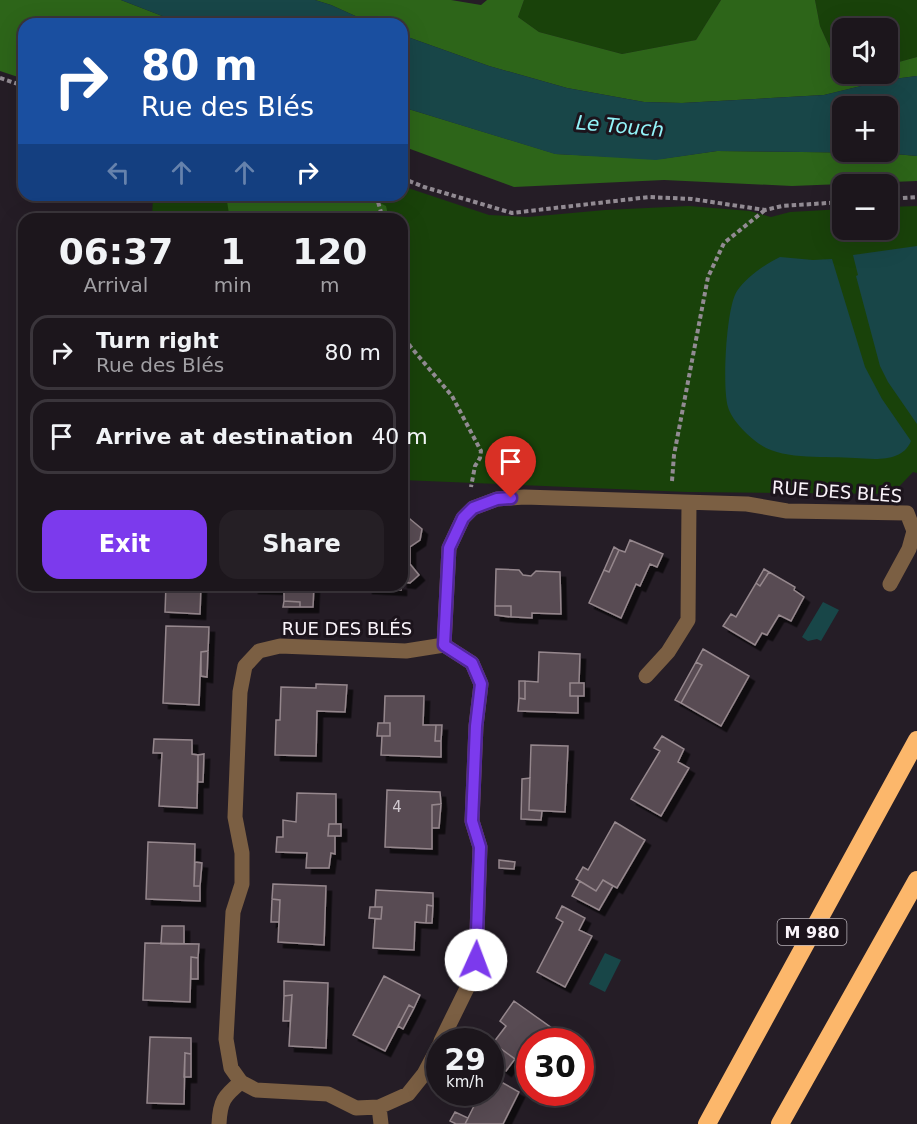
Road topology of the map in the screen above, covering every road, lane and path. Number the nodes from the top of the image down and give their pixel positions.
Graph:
1 (0, 78) edge
2 (18, 84) edge
3 (408, 181) edge
4 (917, 197) edge
5 (898, 198) edge
6 (832, 203) edge
7 (765, 210) junction
8 (408, 342) edge
9 (670, 503) junction
10 (689, 503) junction
11 (473, 508) junction
12 (890, 584) dead end
13 (444, 645) junction
14 (646, 676) dead end
15 (917, 740) edge
16 (917, 880) edge
17 (447, 1028) edge
18 (426, 1070) edge
19 (241, 1082) junction
20 (379, 1107) junction
21 (219, 1124) edge
22 (381, 1124) edge
23 (707, 1124) edge
24 (780, 1124) edge

1 - 2 path
3 - 7 path
4 - 5 path
6 - 7 path
7 - 9 path
8 - 11 path
9 - 10 street, RUE DES BLÉS
9 - 11 street, RUE DES BLÉS
10 - 12 street, RUE DES BLÉS
10 - 14 street
11 - 13 street
13 - 17 street
13 - 19 street, RUE DES BLÉS
15 - 23 highway, M 980
16 - 24 highway
18 - 20 street
19 - 20 street
19 - 21 street
20 - 22 street

